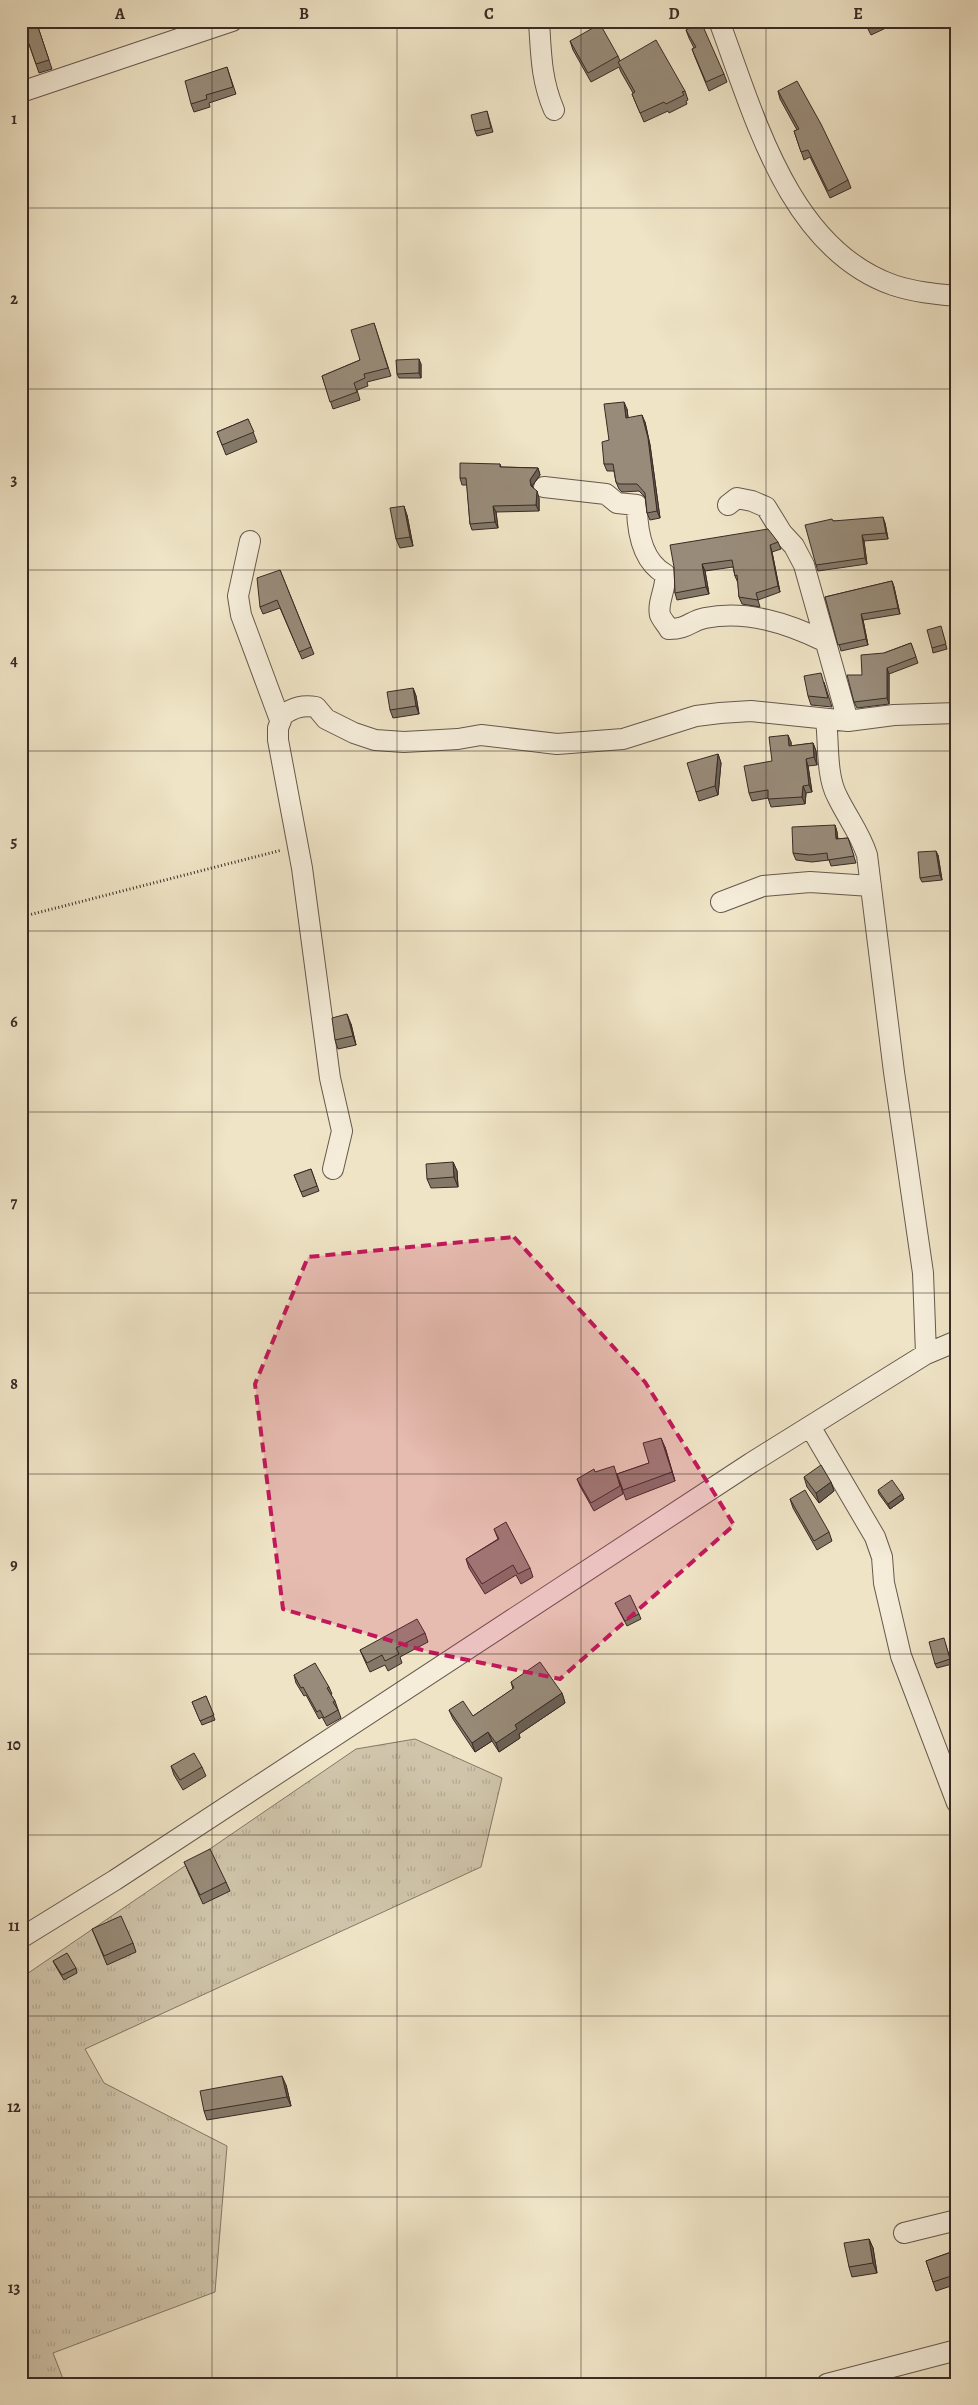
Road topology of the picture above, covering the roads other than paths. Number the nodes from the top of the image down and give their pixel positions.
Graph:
1 (232, 21) edge
2 (539, 21) edge
3 (719, 21) edge
4 (21, 92) edge
5 (554, 110) dead end
6 (957, 296) edge
7 (544, 487) dead end
8 (728, 505) dead end
9 (250, 541) dead end
10 (824, 641) junction
11 (957, 714) edge
12 (280, 720) junction
13 (826, 720) junction
14 (848, 721) junction
15 (871, 886) junction
16 (721, 902) dead end
17 (333, 1169) dead end
18 (957, 1341) edge
19 (926, 1354) junction
20 (811, 1428) junction
21 (957, 1803) edge
22 (21, 1938) edge
23 (957, 2220) edge
24 (904, 2233) dead end
25 (957, 2350) edge
26 (827, 2384) edge

1 - 4 street
2 - 5 street
3 - 6 street
7 - 10 street
8 - 10 street
9 - 12 street
10 - 14 street
11 - 14 street
12 - 13 street
12 - 17 street
13 - 14 street
13 - 15 street
15 - 16 street
15 - 19 street
18 - 19 street
19 - 20 street
20 - 21 street
20 - 22 street
23 - 24 street
25 - 26 street

